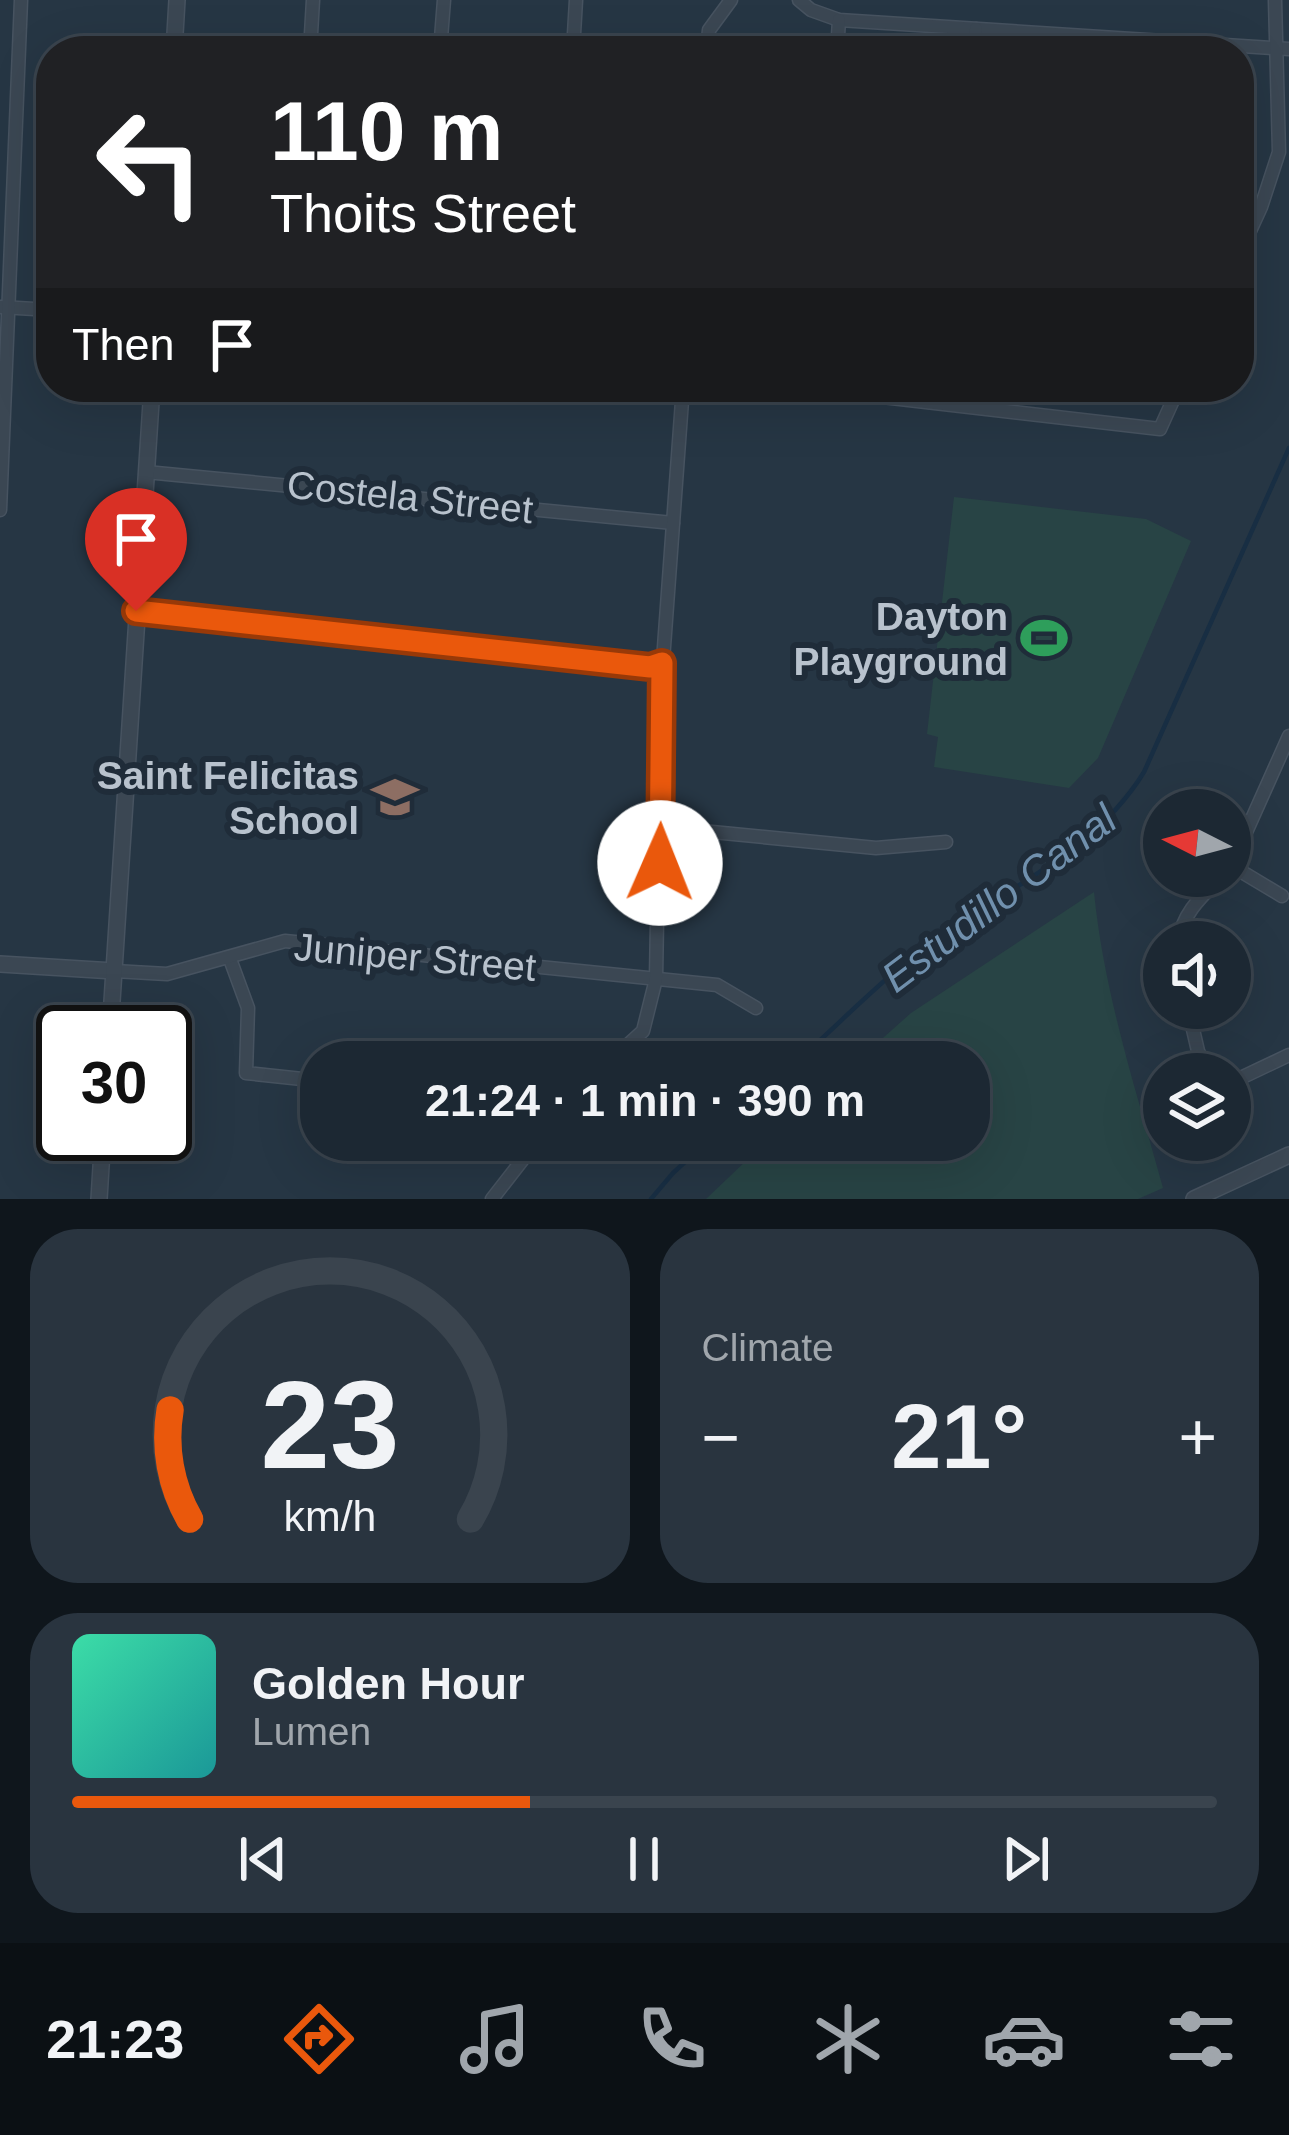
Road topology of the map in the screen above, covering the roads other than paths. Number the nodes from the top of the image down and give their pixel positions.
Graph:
1 (21, 0) edge
2 (177, 0) edge
3 (313, 0) edge
4 (444, 0) edge
5 (576, 0) edge
6 (730, 0) edge
7 (799, 0) edge
8 (1275, 0) edge
9 (839, 20) junction
10 (976, 29) junction
11 (175, 36) edge
12 (311, 36) edge
13 (441, 36) edge
14 (574, 36) edge
15 (708, 36) edge
16 (838, 36) edge
17 (975, 36) edge
18 (1035, 36) edge
19 (1283, 49) edge
20 (1254, 222) edge
21 (3, 306) edge
22 (36, 309) edge
23 (151, 402) edge
24 (682, 402) edge
25 (987, 402) edge
26 (1172, 402) edge
27 (146, 472) junction
28 (0, 510) edge
29 (673, 523) junction
30 (136, 611) junction
31 (662, 663) junction
32 (1289, 736) edge
33 (1251, 819) edge
34 (661, 827) junction
35 (946, 842) dead end
36 (1251, 881) edge
37 (1282, 896) dead end
38 (230, 959) junction
39 (0, 964) edge
40 (115, 971) junction
41 (656, 979) junction
42 (112, 1005) edge
43 (756, 1008) dead end
44 (632, 1041) edge
45 (1289, 1055) edge
46 (1251, 1073) edge
47 (300, 1079) edge
48 (1289, 1154) edge
49 (101, 1161) edge
50 (522, 1161) edge
51 (99, 1199) edge
52 (492, 1199) edge
53 (1194, 1199) edge

1 - 21 street
2 - 11 street
3 - 12 street
4 - 13 street
5 - 14 street
6 - 15 street
7 - 9 street
8 - 19 street
9 - 10 street
9 - 16 street
10 - 17 street
10 - 18 street
19 - 20 street
21 - 22 street
21 - 28 street
23 - 27 street
24 - 29 street
25 - 26 street
27 - 29 street, Costela Street
27 - 30 street
29 - 31 street
30 - 31 street
30 - 40 street
31 - 34 street
32 - 33 street
34 - 35 street
34 - 41 street
36 - 37 street
38 - 40 street, Juniper Street
38 - 41 street, Juniper Street
38 - 47 street
39 - 40 street, Juniper Street
40 - 42 street
41 - 43 street, Juniper Street
41 - 44 street
45 - 46 street
48 - 53 street
49 - 51 street
50 - 52 street

